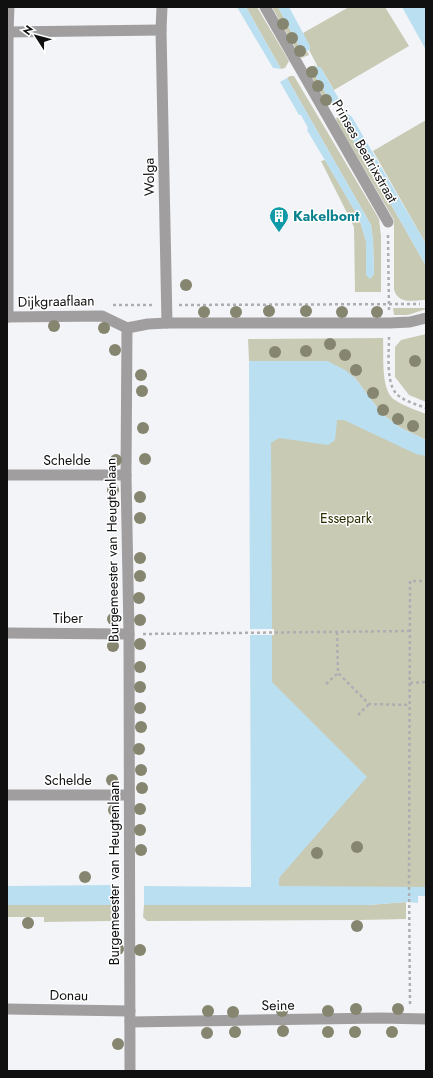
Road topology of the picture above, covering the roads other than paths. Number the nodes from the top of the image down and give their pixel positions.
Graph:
1 (9, 7) edge
2 (162, 7) edge
3 (265, 7) edge
4 (161, 30) junction
5 (8, 32) edge
6 (388, 222) road end
7 (7, 317) edge
8 (426, 318) edge
9 (167, 323) junction
10 (127, 328) junction
11 (7, 475) edge
12 (126, 475) junction
13 (7, 633) edge
14 (128, 634) junction
15 (128, 795) junction
16 (7, 796) edge
17 (7, 1009) edge
18 (130, 1016) junction
19 (426, 1019) edge
20 (130, 1071) edge

1 - 5 street
2 - 4 street, Wolga
3 - 6 street, Prinses Beatrixstraat
4 - 5 street
4 - 9 street, Wolga
5 - 7 street
7 - 10 street, Dijkgraaflaan
8 - 9 street
9 - 10 street
10 - 12 street, Burgemeester van Heugtenlaan
11 - 12 street, Schelde
12 - 14 street, Burgemeester van Heugtenlaan
13 - 14 street, Tiber
14 - 15 street, Burgemeester van Heugtenlaan
15 - 16 street, Schelde
15 - 18 street, Burgemeester van Heugtenlaan
17 - 18 street, Donau
18 - 19 street, Seine
18 - 20 street, Burgemeester van Heugtenlaan

